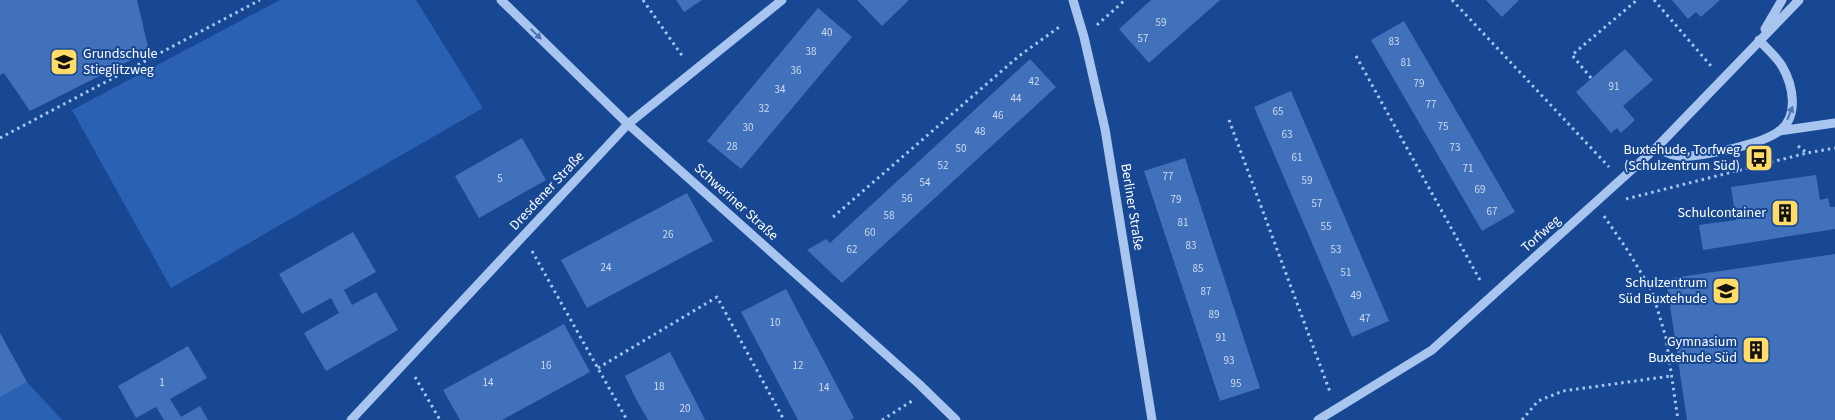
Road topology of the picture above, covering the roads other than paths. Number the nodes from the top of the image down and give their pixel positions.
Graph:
1 (501, 0) edge
2 (782, 0) edge
3 (1073, 0) edge
4 (1782, 0) edge
5 (1799, 0) edge
6 (1759, 40) junction
7 (1835, 123) edge
8 (628, 124) junction
9 (1779, 131) junction
10 (1658, 146) junction
11 (351, 420) edge
12 (956, 420) edge
13 (1152, 420) edge
14 (1318, 420) edge

1 -> 8 street, Schweriner Straße
2 - 8 street, Dresdener Straße
3 - 13 street, Berliner Straße
4 - 6 street, Torfweg
5 - 6 street, Torfweg
9 -> 6 street
6 - 10 street, Torfweg
7 - 9 street
8 - 11 street, Dresdener Straße
8 - 12 street, Schweriner Straße
9 - 10 street
10 - 14 street, Torfweg

